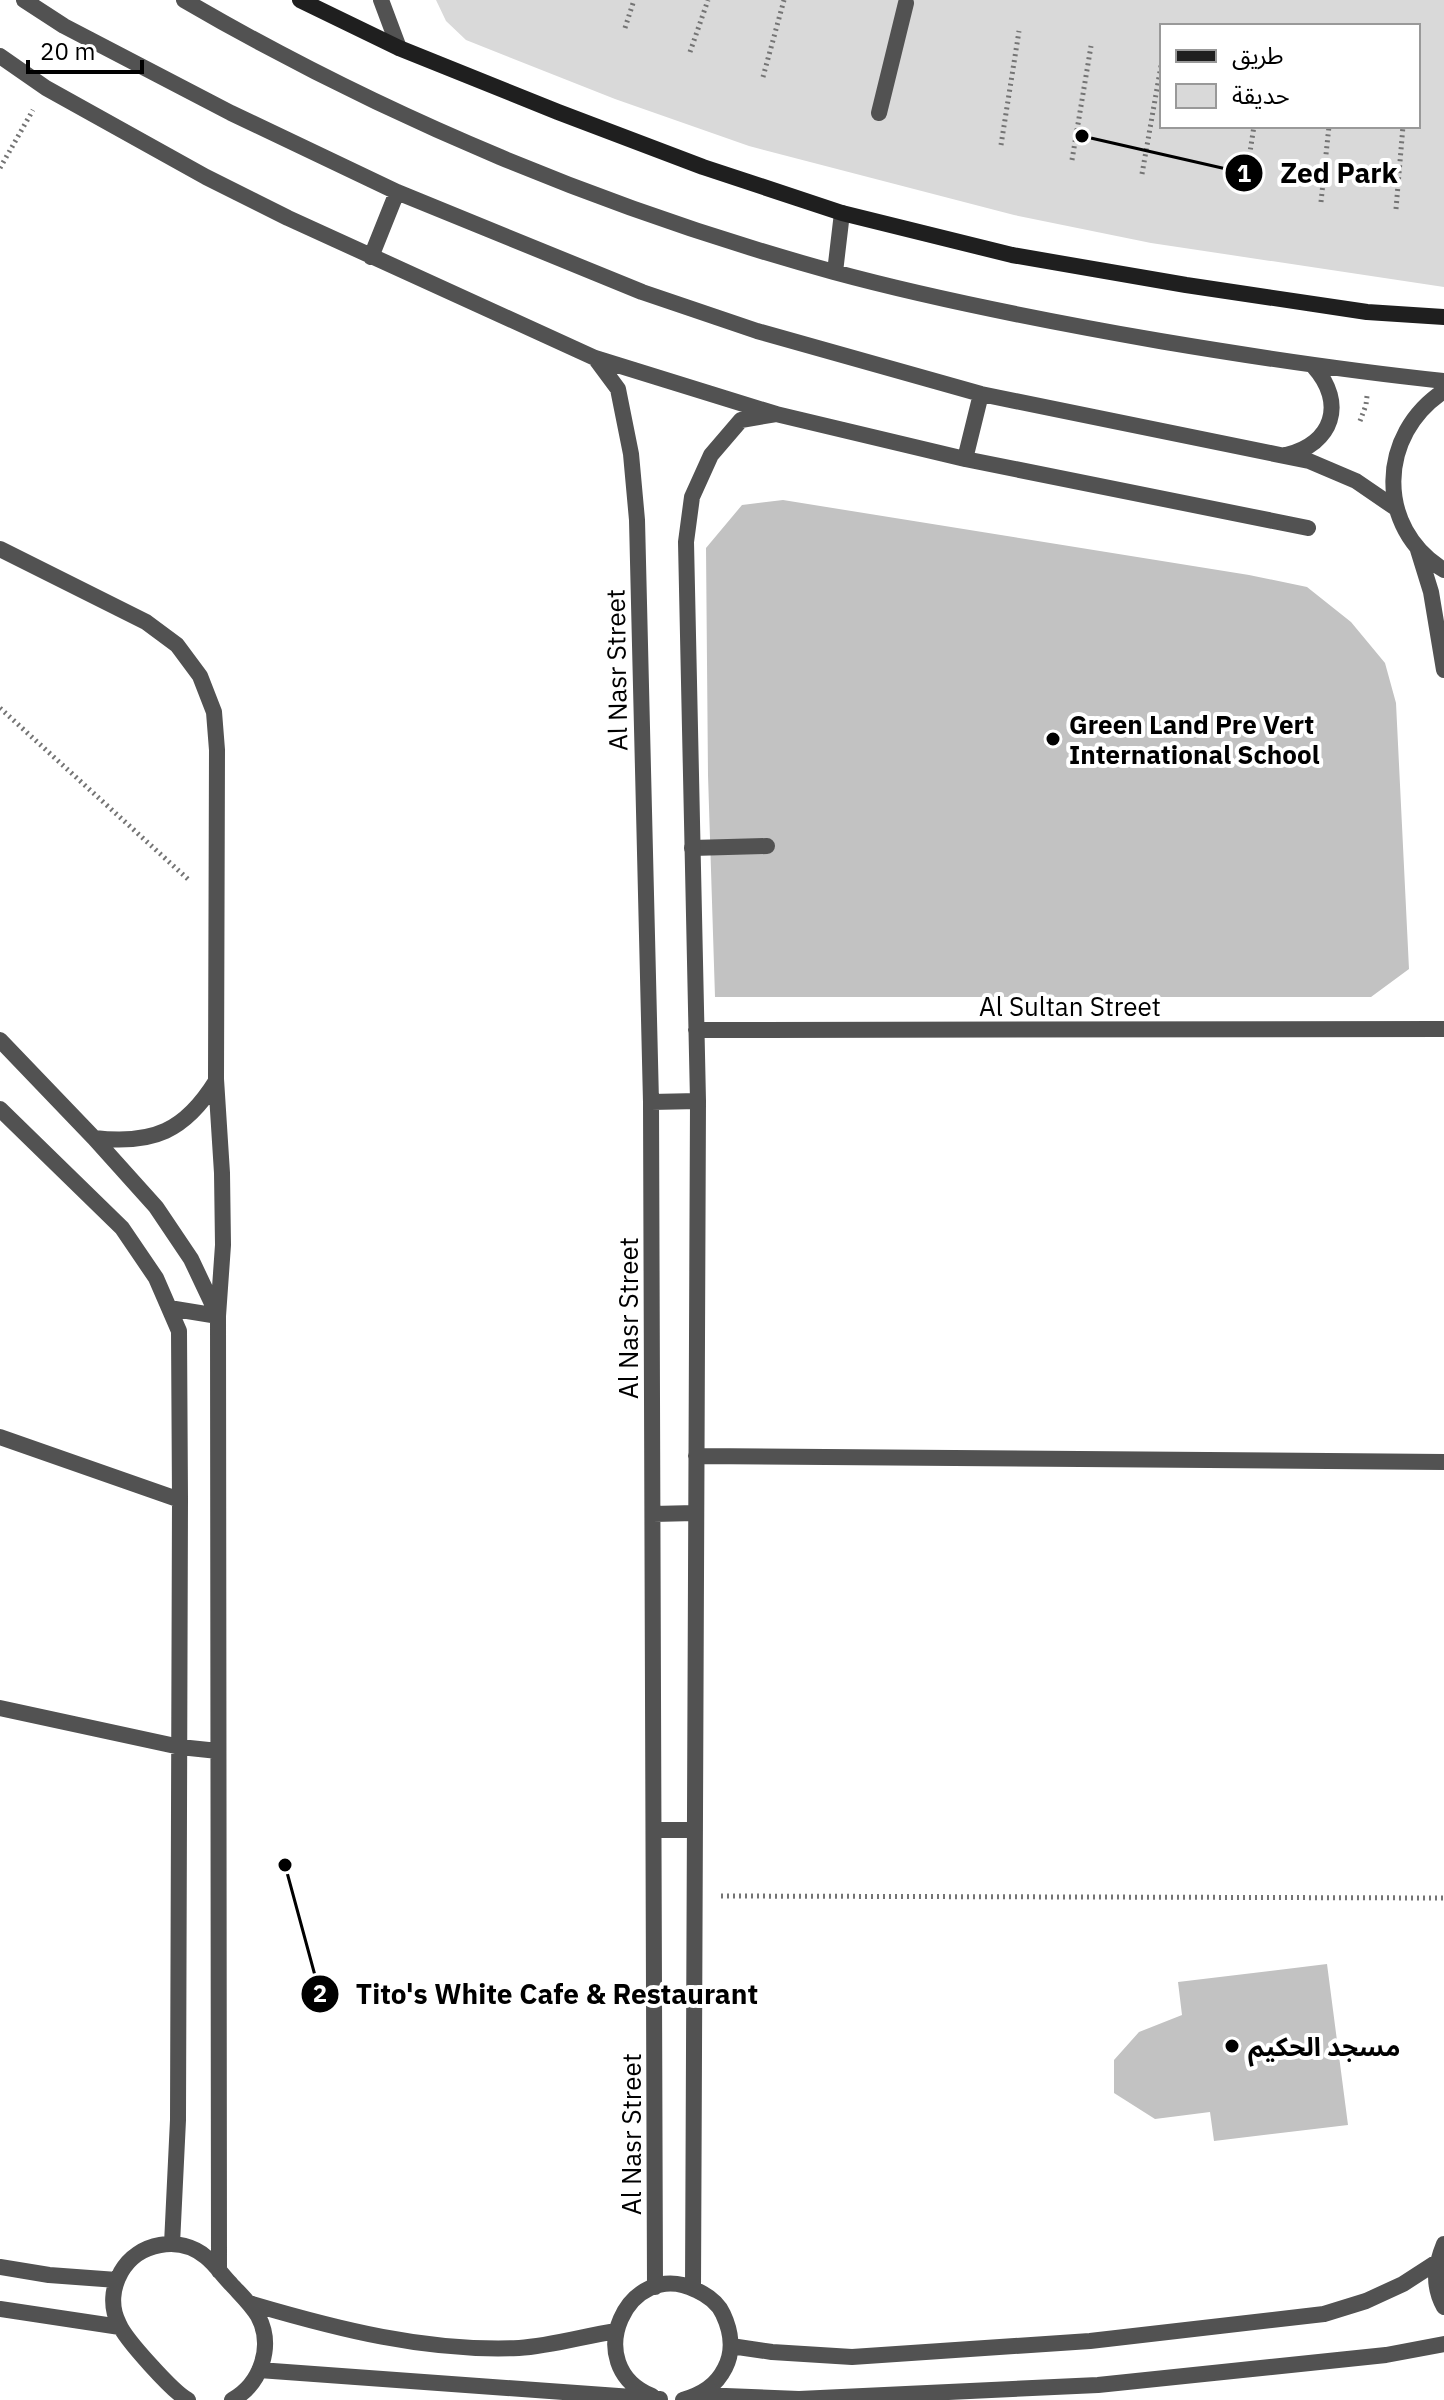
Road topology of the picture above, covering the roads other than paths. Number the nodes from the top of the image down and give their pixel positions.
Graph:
1 (24, 0) edge
2 (184, 0) edge
3 (300, 0) edge
4 (381, 0) edge
5 (906, 3) dead end
6 (399, 48) junction
7 (0, 56) edge
8 (879, 113) dead end
9 (397, 192) junction
10 (842, 213) junction
11 (371, 257) junction
12 (835, 272) junction
13 (1444, 317) edge
14 (595, 358) junction
15 (1314, 367) junction
16 (1444, 381) edge
17 (1444, 391) edge
18 (981, 394) junction
19 (776, 414) junction
20 (1284, 455) junction
21 (965, 459) junction
22 (1397, 509) junction
23 (1308, 528) dead end
24 (1418, 548) junction
25 (0, 549) edge
26 (1444, 570) edge
27 (1444, 670) edge
28 (767, 846) dead end
29 (692, 848) junction
30 (1444, 1029) edge
31 (696, 1030) junction
32 (0, 1040) edge
33 (216, 1079) junction
34 (698, 1101) junction
35 (651, 1102) junction
36 (0, 1109) edge
37 (94, 1138) junction
38 (169, 1308) junction
39 (218, 1316) junction
40 (0, 1437) edge
41 (696, 1456) junction
42 (1444, 1462) edge
43 (180, 1500) junction
44 (695, 1513) junction
45 (653, 1514) junction
46 (0, 1708) edge
47 (180, 1747) junction
48 (218, 1751) junction
49 (654, 1830) junction
50 (695, 1830) junction
51 (172, 2244) junction
52 (1444, 2244) edge
53 (1437, 2262) junction
54 (0, 2267) edge
55 (219, 2271) junction
56 (117, 2280) junction
57 (655, 2287) junction
58 (693, 2288) junction
59 (249, 2303) junction
60 (1444, 2307) edge
61 (0, 2309) edge
62 (120, 2327) junction
63 (616, 2331) junction
64 (1444, 2344) edge
65 (731, 2346) junction
66 (259, 2370) junction
67 (700, 2395) junction
68 (184, 2399) edge
69 (660, 2399) edge
70 (232, 2400) edge
71 (669, 2400) edge
72 (683, 2400) edge

1 - 9 street
2 - 12 street
3 - 6 street
4 - 6 street
5 - 8 street
6 - 10 street
7 - 11 street
9 - 11 street
9 - 18 street
10 - 12 street
10 - 13 street
11 - 14 street
12 - 15 street
14 - 19 street
14 - 35 street, Al Nasr Street
15 - 16 street
15 - 20 street
17 - 22 street
18 - 20 street
18 - 21 street
19 - 21 street
19 - 29 street
20 - 22 street
21 - 23 street
22 - 24 street
24 - 26 street
24 - 27 street
25 - 33 street
28 - 29 street
29 - 31 street
30 - 31 street, Al Sultan Street
31 - 34 street
32 - 37 street
33 - 37 street
33 - 39 street
34 - 35 street
34 - 41 street
35 - 45 street, Al Nasr Street
36 - 38 street
37 - 39 street
38 - 39 street
38 - 43 street
39 - 48 street
40 - 43 street
41 - 42 street
41 - 44 street
43 - 47 street
44 - 45 street
44 - 50 street
45 - 49 street, Al Nasr Street
46 - 47 street
47 - 48 street
47 - 51 street
48 - 55 street
49 - 50 street
49 - 57 street, Al Nasr Street
50 - 58 street
51 - 55 street
51 - 56 street
52 - 53 street
53 - 60 street
53 - 65 street
54 - 56 street
55 - 59 street
56 - 62 street
57 - 58 street
57 - 63 street
58 - 65 street
59 - 63 street
59 - 66 street
61 - 62 street
62 - 68 street
63 - 69 street
64 - 67 street
65 - 67 street
66 - 69 street
66 - 70 street
67 - 72 street
69 - 71 street

